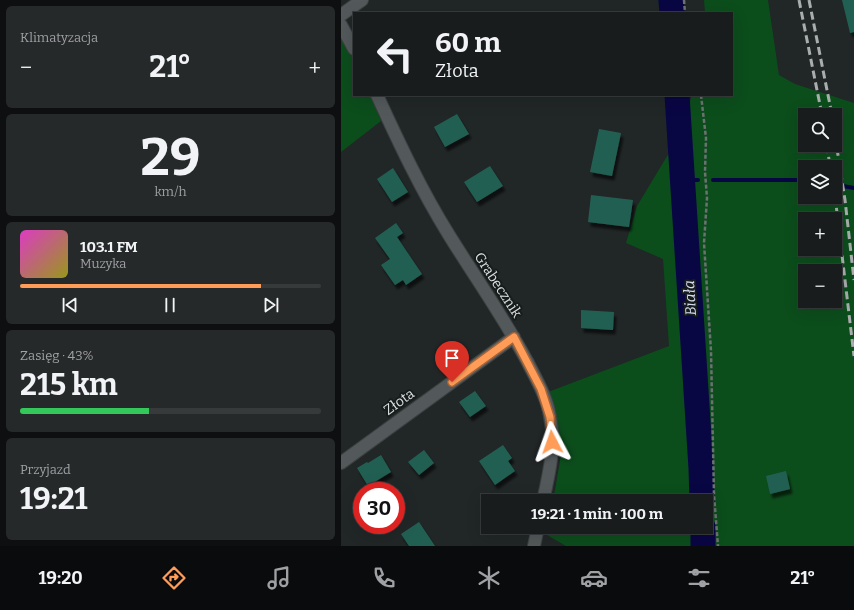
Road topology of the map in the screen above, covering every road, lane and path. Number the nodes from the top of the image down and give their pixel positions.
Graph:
1 (362, 0) edge
2 (684, 0) edge
3 (685, 12) edge
4 (341, 15) edge
5 (341, 25) edge
6 (353, 47) edge
7 (377, 96) edge
8 (701, 96) edge
9 (514, 337) junction
10 (341, 463) edge
11 (544, 494) edge
12 (537, 534) edge
13 (534, 546) edge
14 (719, 546) edge

1 - 4 street
2 - 3 path
5 - 6 street
7 - 9 street, Grabecznik
8 - 14 path
9 - 10 street, Złota
9 - 11 street, Grabecznik
12 - 13 street

